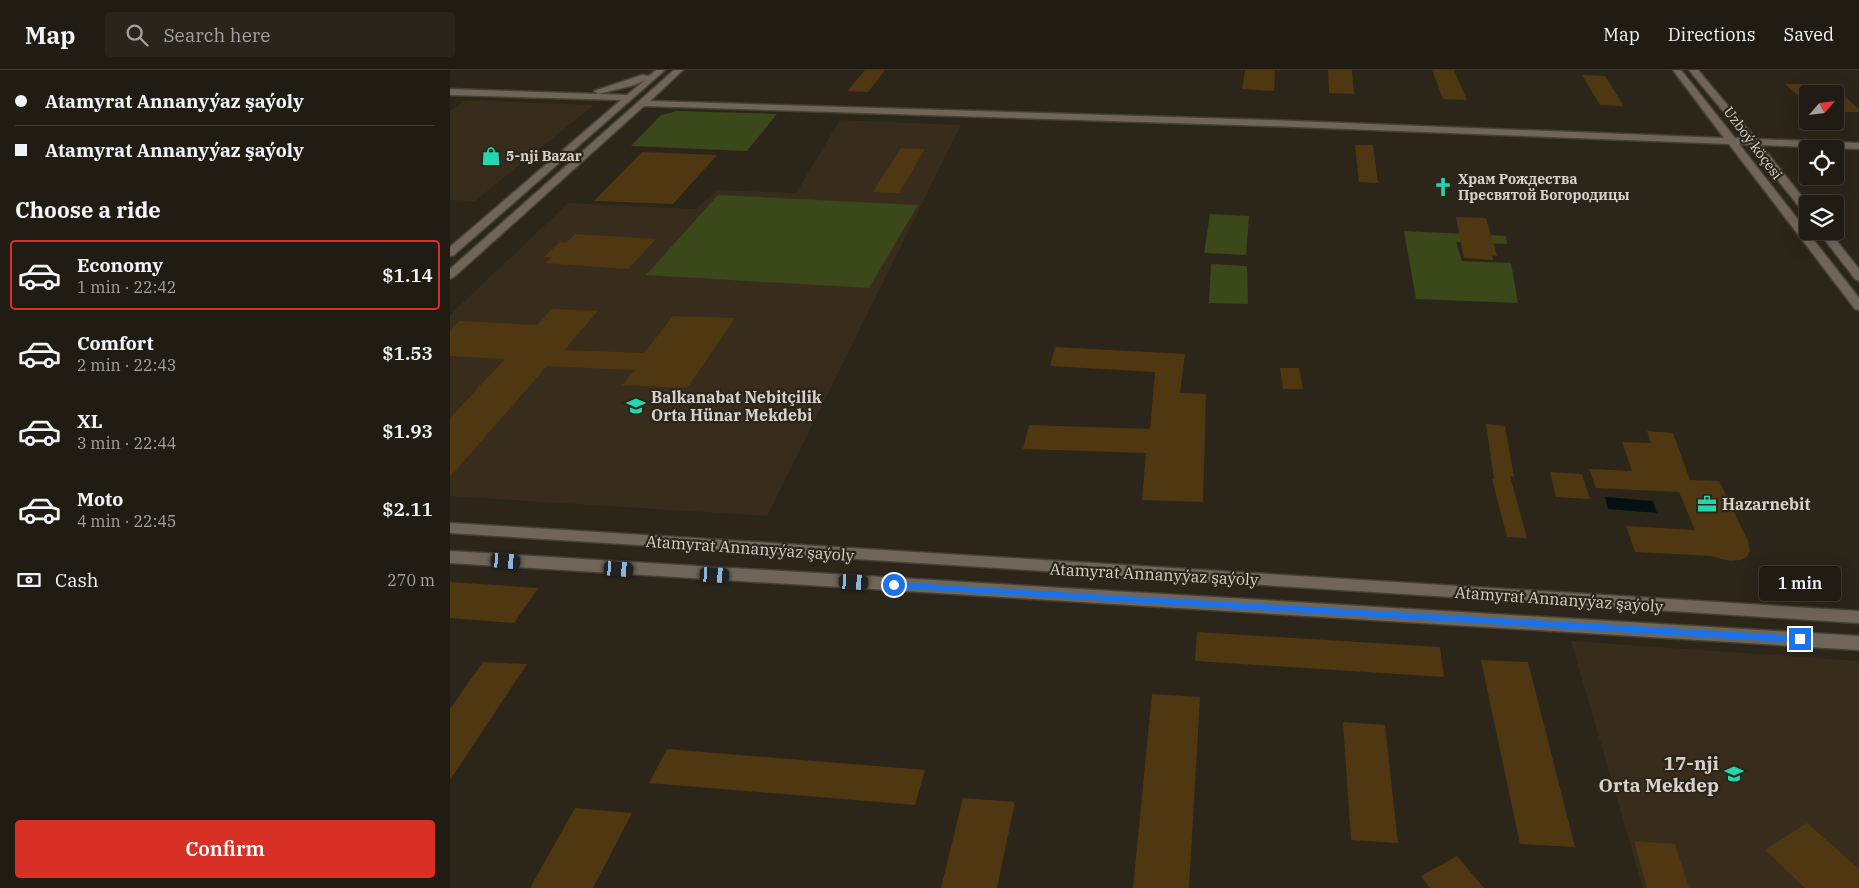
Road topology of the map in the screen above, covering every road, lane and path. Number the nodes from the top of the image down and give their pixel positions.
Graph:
1 (659, 70) edge
2 (679, 70) edge
3 (1677, 70) edge
4 (1693, 70) edge
5 (450, 92) edge
6 (563, 96) junction
7 (629, 98) junction
8 (645, 100) junction
9 (702, 105) junction
10 (616, 126) junction
11 (1726, 132) junction
12 (1746, 132) junction
13 (1859, 136) edge
14 (1733, 142) junction
15 (1754, 142) junction
16 (1859, 146) edge
17 (1799, 200) edge
18 (1830, 240) edge
19 (450, 253) edge
20 (450, 275) edge
21 (1859, 277) edge
22 (1859, 306) edge
23 (450, 528) edge
24 (450, 558) edge
25 (1859, 617) edge
26 (1859, 643) edge

1 - 6 street
1 - 7 street
2 - 8 street
3 - 11 street, Uzboý köçesi
4 - 12 street, Uzboý köçesi
5 - 6 street
6 - 7 street
7 - 19 street
8 - 9 street
8 - 10 street
8 - 11 street
9 - 10 street
9 - 14 street
10 - 20 street
11 - 12 street
11 - 14 street, Uzboý köçesi
12 - 13 street
12 - 15 street, Uzboý köçesi
14 - 15 street
14 - 22 street, Uzboý köçesi
15 - 16 street
15 - 17 street, Uzboý köçesi
18 - 21 street
23 - 25 street, Atamyrat Annanyýaz şaýoly
24 - 26 street, Atamyrat Annanyýaz şaýoly

